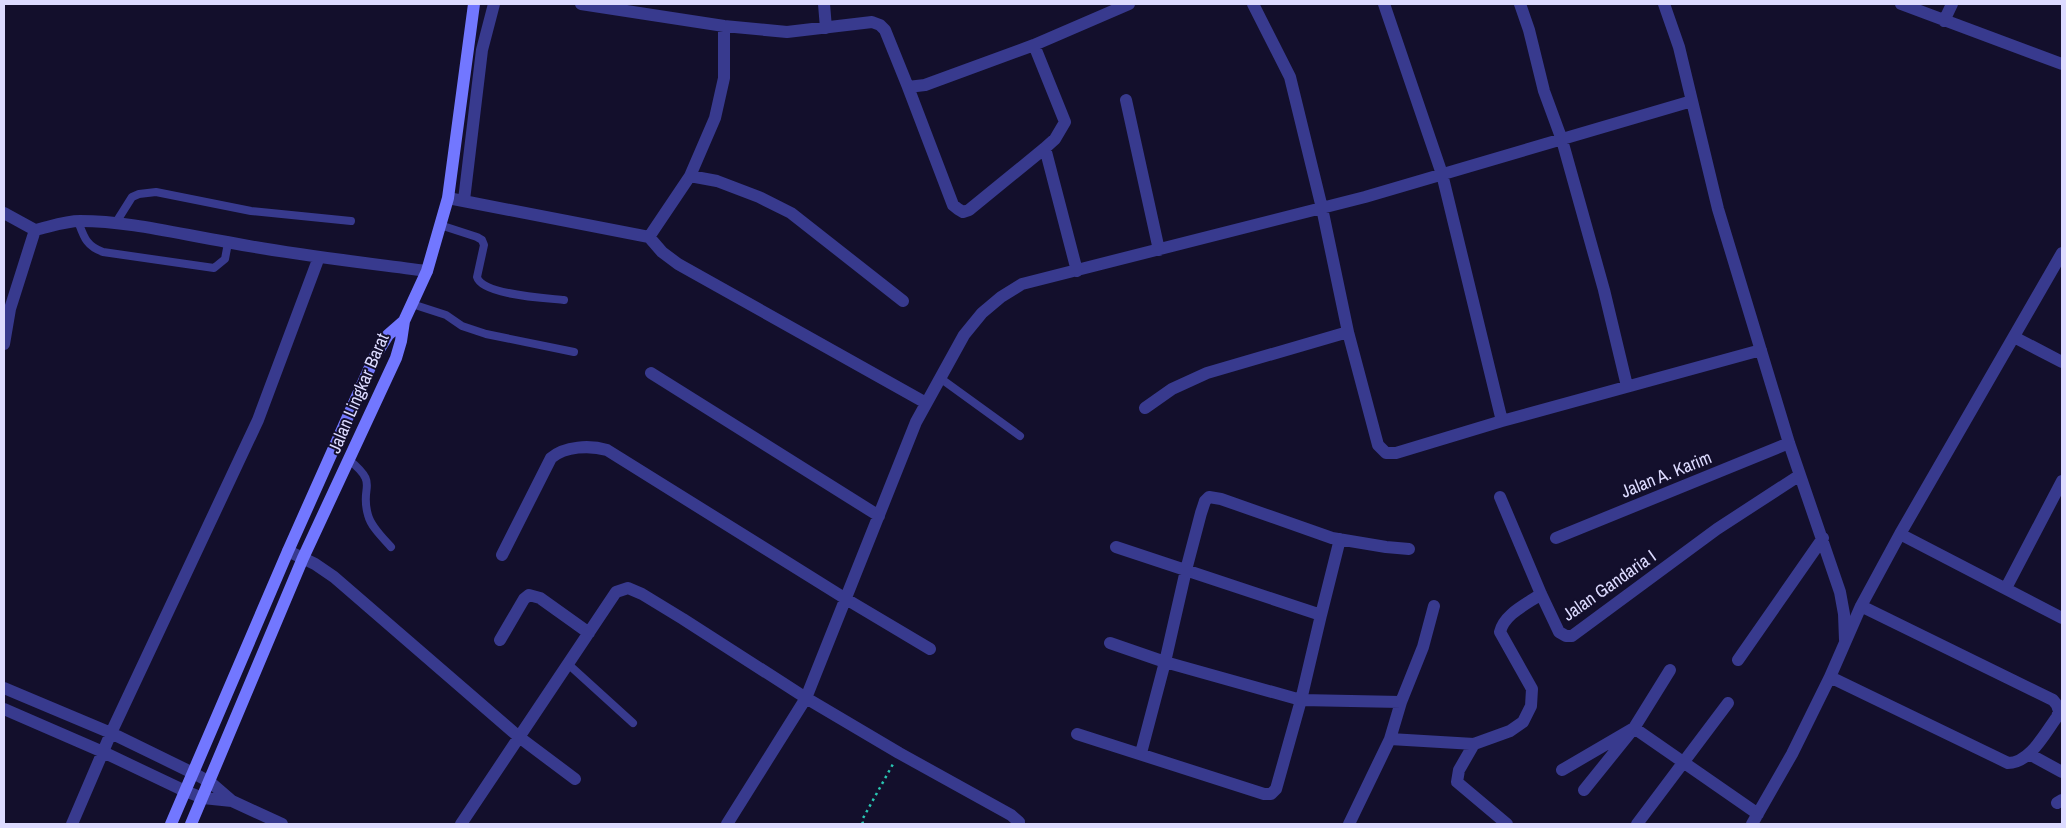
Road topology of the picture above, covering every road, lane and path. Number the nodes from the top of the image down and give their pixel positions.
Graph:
1 (474, 4) edge
2 (494, 4) edge
3 (581, 4) edge
4 (824, 4) edge
5 (1129, 4) edge
6 (1253, 4) edge
7 (1384, 4) edge
8 (1520, 4) edge
9 (1664, 4) edge
10 (1901, 4) edge
11 (1952, 4) edge
12 (1944, 20) junction
13 (724, 26) junction
14 (826, 28) junction
15 (1034, 45) junction
16 (2062, 64) edge
17 (908, 87) junction
18 (1126, 100) dead end
19 (1692, 100) junction
20 (1562, 140) junction
21 (1045, 148) junction
22 (1442, 174) junction
23 (690, 176) junction
24 (448, 198) junction
25 (464, 200) junction
26 (1322, 208) junction
27 (4, 213) edge
28 (78, 221) junction
29 (351, 221) dead end
30 (115, 224) junction
31 (440, 225) junction
32 (35, 230) junction
33 (649, 237) junction
34 (228, 242) junction
35 (1159, 250) junction
36 (2062, 253) edge
37 (319, 257) junction
38 (427, 271) junction
39 (1077, 271) junction
40 (564, 300) dead end
41 (904, 301) dead end
42 (412, 304) junction
43 (404, 321) junction
44 (1348, 332) junction
45 (2014, 337) junction
46 (4, 344) edge
47 (1761, 350) junction
48 (574, 352) dead end
49 (2062, 362) edge
50 (651, 373) dead end
51 (940, 378) junction
52 (1627, 386) junction
53 (926, 403) junction
54 (1145, 408) dead end
55 (1502, 420) junction
56 (1020, 436) dead end
57 (1789, 443) junction
58 (348, 459) junction
59 (1800, 475) junction
60 (2062, 481) edge
61 (1500, 496) dead end
62 (879, 516) junction
63 (1900, 534) junction
64 (1556, 538) dead end
65 (1823, 538) junction
66 (1340, 539) junction
67 (391, 547) dead end
68 (1116, 547) dead end
69 (1409, 549) dead end
70 (288, 551) junction
71 (502, 555) dead end
72 (303, 558) junction
73 (1186, 570) junction
74 (2006, 588) junction
75 (1541, 594) junction
76 (846, 599) junction
77 (1434, 606) dead end
78 (1861, 606) junction
79 (1321, 615) junction
80 (2062, 618) edge
81 (589, 633) junction
82 (500, 640) dead end
83 (1846, 640) junction
84 (1110, 643) dead end
85 (930, 649) dead end
86 (1738, 660) dead end
87 (1165, 662) junction
88 (568, 664) junction
89 (1670, 670) dead end
90 (1830, 678) junction
91 (4, 688) edge
92 (806, 698) junction
93 (1301, 700) junction
94 (1401, 702) junction
95 (1728, 703) dead end
96 (4, 709) edge
97 (633, 723) dead end
98 (1634, 728) junction
99 (111, 733) junction
100 (1077, 734) dead end
101 (520, 737) junction
102 (1390, 739) junction
103 (1474, 744) junction
104 (103, 752) junction
105 (899, 753) junction
106 (1141, 753) junction
107 (2029, 754) junction
108 (1684, 763) junction
109 (1562, 770) dead end
110 (2062, 772) edge
111 (193, 773) junction
112 (575, 779) dead end
113 (210, 782) junction
114 (1584, 790) dead end
115 (185, 791) junction
116 (203, 798) junction
117 (232, 801) junction
118 (1755, 819) edge
119 (72, 824) edge
120 (171, 824) edge
121 (191, 824) edge
122 (282, 824) edge
123 (461, 824) edge
124 (727, 824) edge
125 (863, 824) edge
126 (1019, 824) edge
127 (1349, 824) edge
128 (1507, 824) edge
129 (1637, 824) edge

1 - 24 street
2 - 25 street
3 - 13 street
4 - 14 street
5 - 15 street
6 - 26 street
7 - 22 street
8 - 20 street
9 - 19 street
10 - 12 street
11 - 12 street
12 - 16 street
13 - 14 street
13 - 23 street
14 - 17 street
15 - 17 street
15 - 21 street
17 - 21 street
18 - 35 street
19 - 20 street
19 - 47 street
20 - 22 street
20 - 52 street
21 - 39 street
22 - 26 street
22 - 55 street
23 - 33 street
23 - 41 street
24 - 25 street
24 - 31 street
25 - 33 street
26 - 35 street
26 - 44 street
27 - 32 street
28 - 30 street
28 - 32 street
28 - 34 lane
29 - 30 lane
30 - 34 street
31 - 38 street
31 - 40 lane
32 - 46 street
33 - 53 street
34 - 37 street
35 - 39 street
36 - 45 street
37 - 38 street
37 - 99 street
38 - 42 street
39 - 51 street
42 - 43 street
42 - 48 lane
43 - 58 street, Jalan Lingkar Barat
43 - 70 street, Jalan Lingkar Barat
44 - 54 street
44 - 55 street
45 - 49 street
45 - 63 street
47 - 52 street
47 - 57 street
50 - 62 street
51 - 53 street
51 - 56 lane
52 - 55 street
53 - 62 street
57 - 59 street
57 - 64 street, Jalan A. Karim
58 - 67 lane
58 - 72 street, Jalan Lingkar Barat
59 - 65 street
59 - 75 street, Jalan Gandaria I
60 - 74 street
61 - 75 street, Jalan Gandaria I
62 - 76 street
63 - 74 street
63 - 78 street
65 - 83 street
65 - 86 street
66 - 69 street
66 - 73 street
66 - 79 street
68 - 73 street
70 - 72 street
70 - 111 street, Jalan Lingkar Barat
71 - 76 street
72 - 101 street
72 - 113 street, Jalan Lingkar Barat
73 - 79 street
73 - 87 street
74 - 80 street
75 - 103 street
76 - 85 street
76 - 92 street
77 - 94 street
78 - 83 street
78 - 107 street
79 - 93 street
81 - 82 street
81 - 88 street
81 - 92 street
83 - 90 street
84 - 87 street
87 - 93 street
87 - 106 street
88 - 97 lane
88 - 101 street
89 - 98 street
90 - 107 street
90 - 118 street
91 - 99 street
92 - 105 street
92 - 124 street
93 - 94 street
93 - 106 street
94 - 102 street
95 - 108 street
96 - 104 street
98 - 108 street
98 - 109 street
98 - 114 street
99 - 104 street
99 - 111 street
100 - 106 street
101 - 112 street
101 - 123 street
102 - 103 street
102 - 127 street
103 - 128 street
104 - 115 street
104 - 119 street
105 - 125 path
105 - 126 street
107 - 110 street
108 - 118 street
108 - 129 street
111 - 113 street
111 - 115 street, Jalan Lingkar Barat
113 - 116 street, Jalan Lingkar Barat
113 - 117 street
115 - 116 street
115 - 120 street, Jalan Lingkar Barat
116 - 117 street
116 - 121 street, Jalan Lingkar Barat
117 - 122 street

